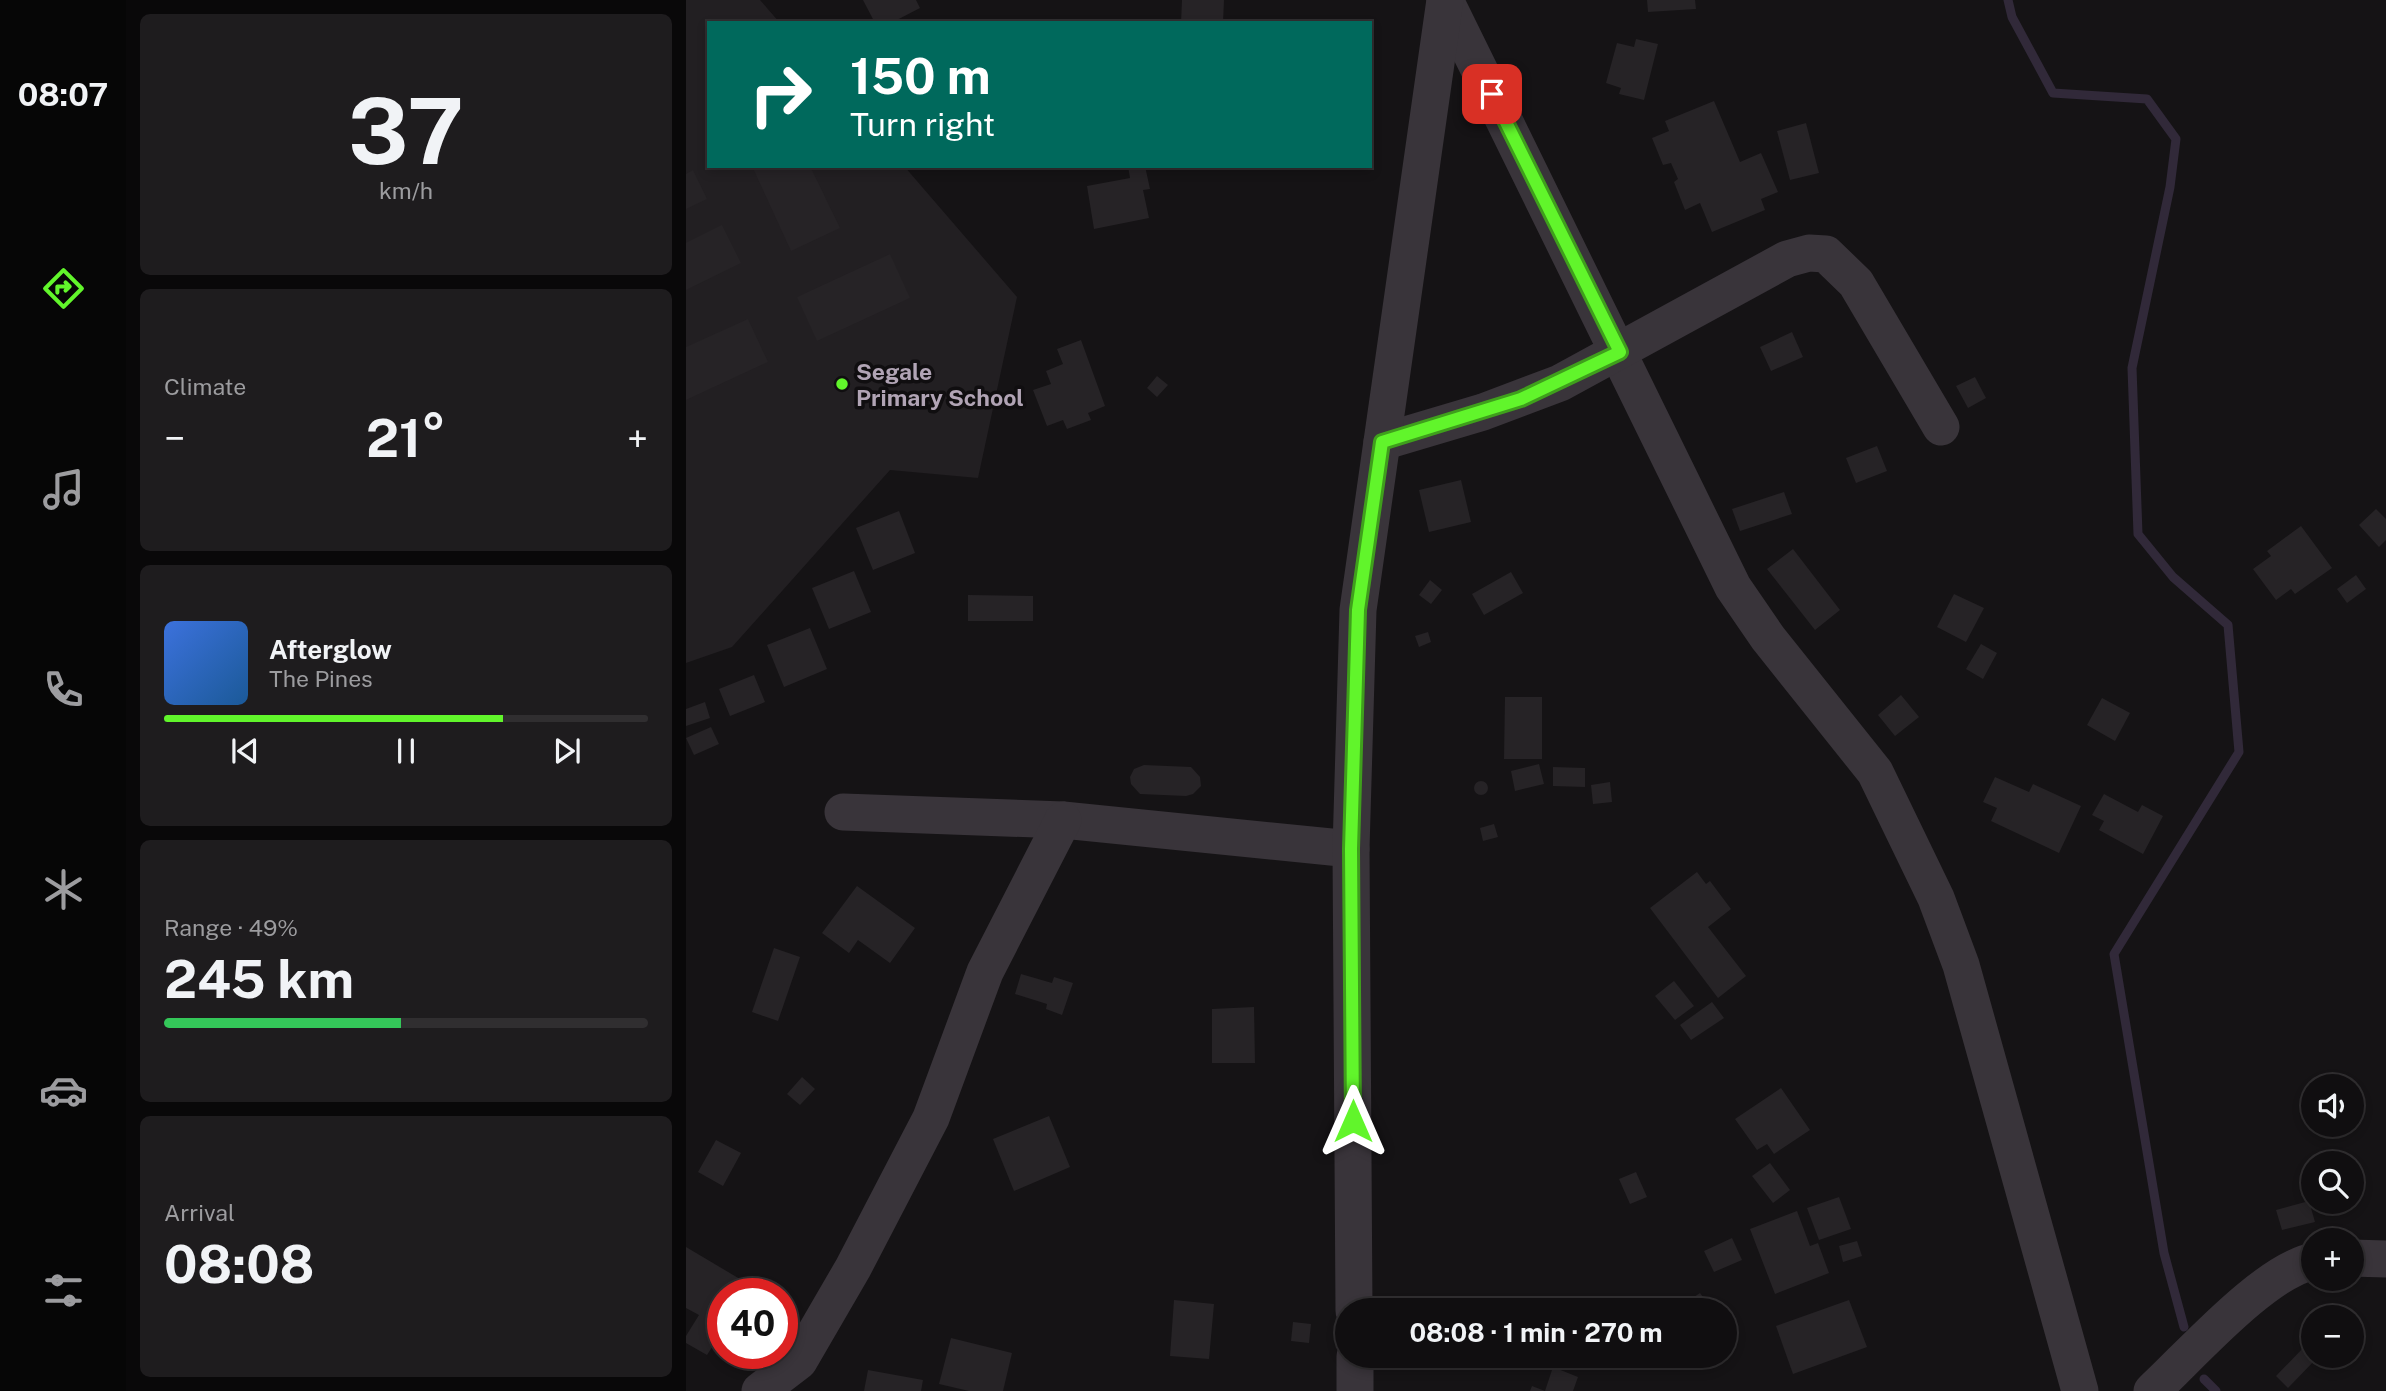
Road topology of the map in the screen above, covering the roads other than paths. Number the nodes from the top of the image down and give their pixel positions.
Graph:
1 (1445, 0) edge
2 (1620, 352) junction
3 (1941, 427) dead end
4 (1382, 442) junction
5 (843, 812) dead end
6 (1063, 820) junction
7 (1351, 849) junction
8 (2364, 1258) edge
9 (2386, 1259) edge
10 (2301, 1264) edge
11 (1354, 1298) edge
12 (1355, 1368) edge
13 (760, 1391) edge
14 (1355, 1391) edge
15 (2080, 1391) edge
16 (2152, 1391) edge

1 - 2 street
1 - 4 street
2 - 3 street
2 - 4 street
2 - 15 street
4 - 7 street
5 - 6 street
6 - 7 street
6 - 13 street
7 - 11 street
8 - 9 street
10 - 16 street
12 - 14 street

